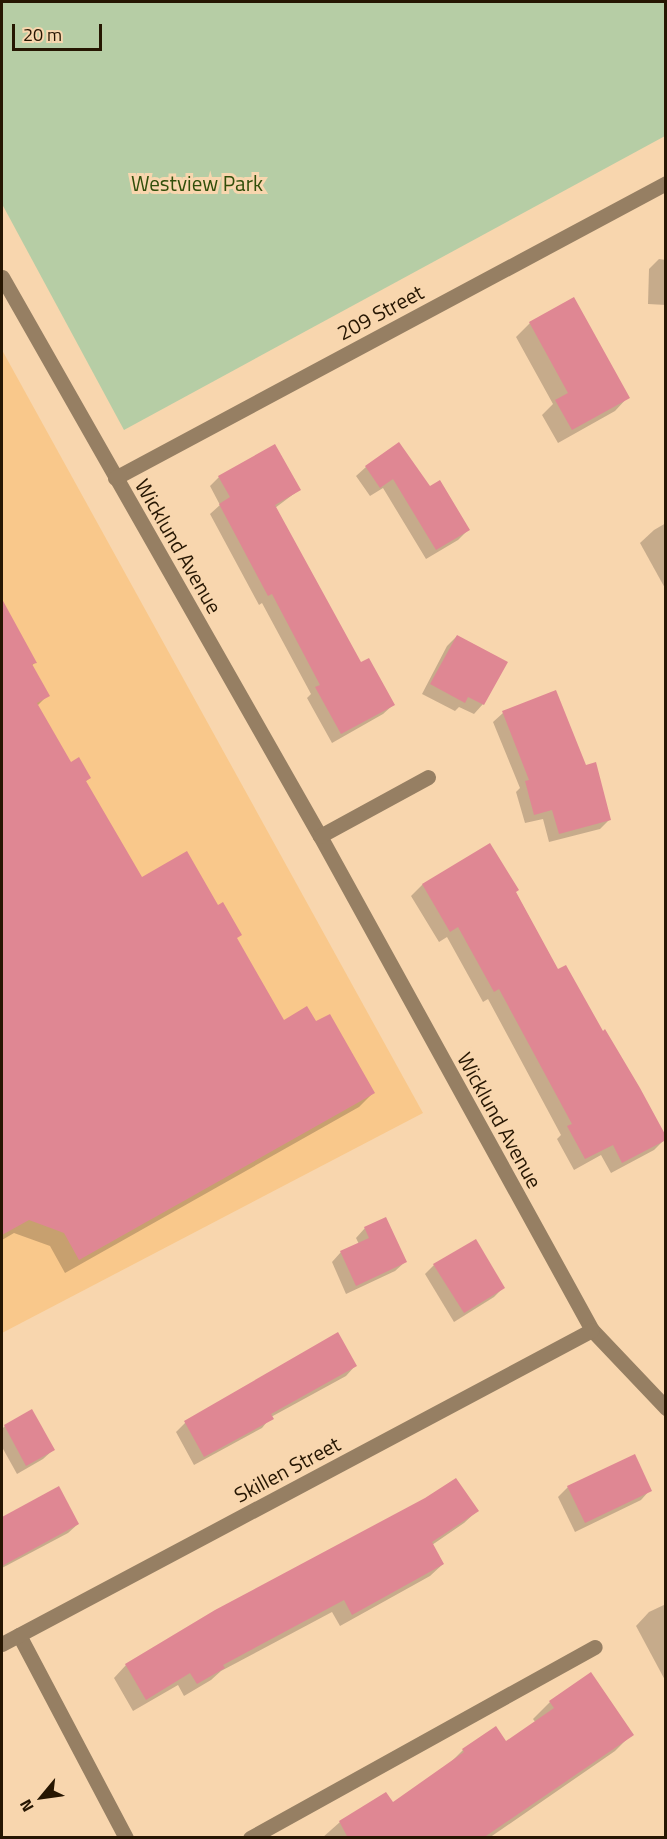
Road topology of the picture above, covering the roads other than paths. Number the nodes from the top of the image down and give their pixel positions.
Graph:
1 (666, 183) edge
2 (2, 277) edge
3 (115, 478) junction
4 (428, 777) dead end
5 (320, 836) junction
6 (592, 1330) junction
7 (666, 1408) edge
8 (19, 1635) junction
9 (2, 1644) edge
10 (595, 1647) dead end
11 (126, 1838) edge
12 (250, 1838) edge

1 - 3 street, 209 Street
2 - 3 street, Wicklund Avenue
3 - 5 street, Wicklund Avenue
4 - 5 street
5 - 6 street, Wicklund Avenue
6 - 7 street, Wicklund Avenue
6 - 8 street, Skillen Street
8 - 9 street, Skillen Street
8 - 11 street
10 - 12 street

